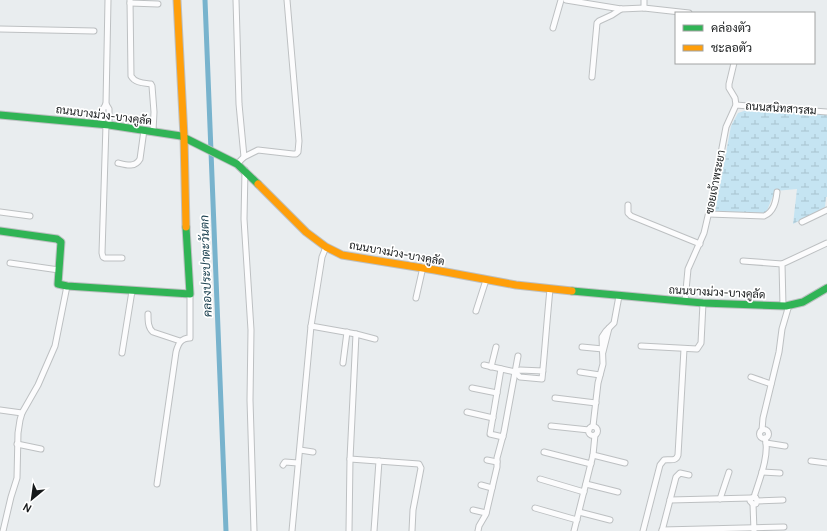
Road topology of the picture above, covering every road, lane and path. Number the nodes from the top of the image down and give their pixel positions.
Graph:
1 (108, 0) edge
2 (177, 0) edge
3 (236, 0) edge
4 (287, 0) edge
5 (561, 0) edge
6 (566, 0) edge
7 (644, 0) edge
8 (130, 2) edge
9 (596, 3) edge
10 (158, 4) dead end
11 (644, 8) junction
12 (621, 9) junction
13 (680, 12) edge
14 (553, 28) dead end
15 (0, 29) edge
16 (94, 31) dead end
17 (734, 64) edge
18 (592, 77) dead end
19 (736, 105) junction
20 (827, 112) edge
21 (0, 115) edge
22 (106, 124) junction
23 (144, 130) junction
24 (153, 131) junction
25 (186, 137) junction
26 (244, 157) junction
27 (235, 162) junction
28 (118, 163) dead end
29 (245, 170) junction
30 (777, 192) dead end
31 (628, 205) dead end
32 (827, 210) edge
33 (0, 212) edge
34 (709, 214) junction
35 (30, 216) dead end
36 (802, 222) dead end
37 (0, 231) edge
38 (827, 243) edge
39 (700, 244) junction
40 (326, 247) junction
41 (122, 258) dead end
42 (743, 261) dead end
43 (10, 263) dead end
44 (782, 264) junction
45 (423, 267) junction
46 (59, 270) junction
47 (486, 280) junction
48 (67, 286) junction
49 (827, 288) edge
50 (550, 289) junction
51 (132, 291) junction
52 (190, 294) junction
53 (619, 296) junction
54 (416, 298) dead end
55 (685, 301) junction
56 (703, 303) junction
57 (786, 306) junction
58 (476, 311) dead end
59 (148, 314) dead end
60 (311, 326) junction
61 (347, 332) junction
62 (356, 334) junction
63 (375, 339) dead end
64 (180, 341) junction
65 (641, 346) dead end
66 (582, 347) dead end
67 (496, 348) dead end
68 (684, 349) junction
69 (603, 350) junction
70 (122, 353) dead end
71 (518, 356) dead end
72 (343, 363) dead end
73 (484, 366) dead end
74 (491, 367) junction
75 (501, 369) junction
76 (542, 371) junction
77 (515, 372) junction
78 (580, 372) dead end
79 (600, 375) junction
80 (751, 377) dead end
81 (771, 384) junction
82 (472, 388) dead end
83 (497, 393) junction
84 (555, 398) dead end
85 (596, 403) junction
86 (0, 410) edge
87 (467, 412) dead end
88 (22, 413) junction
89 (492, 418) junction
90 (551, 426) dead end
91 (592, 426) junction
92 (589, 430) junction
93 (595, 435) junction
94 (503, 437) junction
95 (766, 440) junction
96 (17, 444) junction
97 (785, 446) dead end
98 (41, 449) dead end
99 (300, 450) junction
100 (313, 452) dead end
101 (544, 452) dead end
102 (593, 456) junction
103 (350, 459) junction
104 (486, 460) dead end
105 (379, 461) junction
106 (811, 461) dead end
107 (497, 462) junction
108 (298, 463) junction
109 (625, 463) dead end
110 (827, 463) edge
111 (591, 464) junction
112 (283, 465) dead end
113 (729, 472) dead end
114 (762, 472) junction
115 (780, 473) dead end
116 (689, 475) dead end
117 (540, 480) dead end
118 (157, 484) dead end
119 (586, 484) junction
120 (481, 485) dead end
121 (492, 488) junction
122 (584, 492) junction
123 (618, 492) dead end
124 (720, 499) junction
125 (670, 500) junction
126 (754, 500) junction
127 (783, 500) dead end
128 (535, 508) dead end
129 (474, 510) dead end
130 (579, 512) junction
131 (486, 513) junction
132 (577, 520) junction
133 (610, 520) dead end
134 (784, 527) dead end
135 (754, 529) edge
136 (4, 531) edge
137 (254, 531) edge
138 (292, 531) edge
139 (349, 531) edge
140 (374, 531) edge
141 (412, 531) edge
142 (478, 531) edge
143 (574, 531) edge
144 (644, 531) edge
145 (662, 531) edge

1 - 22 street
2 - 25 street
3 - 26 street
4 - 26 street
5 - 14 street
6 - 9 street
7 - 11 street
8 - 10 street
8 - 24 street
9 - 12 street
11 - 12 street
11 - 13 street
12 - 18 street
15 - 16 street
17 - 19 street
19 - 20 street, ถนนสนิทสารสม
19 - 34 street, ซอยเจ้าพระยา
21 - 22 street, ถนนบางม่วง-บางคูลัด
22 - 23 street, ถนนบางม่วง-บางคูลัด
22 - 41 street
23 - 24 street, ถนนบางม่วง-บางคูลัด
23 - 28 street
24 - 25 street, ถนนบางม่วง-บางคูลัด
25 - 27 street, ถนนบางม่วง-บางคูลัด
25 - 52 street
26 - 27 street
27 - 29 street, ถนนบางม่วง-บางคูลัด
29 - 40 street, ถนนบางม่วง-บางคูลัด
29 - 137 street
30 - 34 street
31 - 39 street
32 - 36 street
33 - 35 street
34 - 39 street, ซอยเจ้าพระยา
37 - 46 street
38 - 44 street
39 - 55 street, ซอยเจ้าพระยา
40 - 45 street, ถนนบางม่วง-บางคูลัด
40 - 60 street
42 - 44 street
43 - 46 street
44 - 57 street
45 - 47 street, ถนนบางม่วง-บางคูลัด
45 - 54 street
46 - 48 street
47 - 50 street, ถนนบางม่วง-บางคูลัด
47 - 58 street
48 - 51 street
48 - 88 street
49 - 57 street, ถนนบางม่วง-บางคูลัด
50 - 53 street, ถนนบางม่วง-บางคูลัด
50 - 76 street
51 - 52 street
51 - 70 street
52 - 64 street
53 - 55 street, ถนนบางม่วง-บางคูลัด
53 - 69 street
55 - 56 street, ถนนบางม่วง-บางคูลัด
56 - 57 street, ถนนบางม่วง-บางคูลัด
56 - 68 street
57 - 81 street
59 - 64 street
60 - 61 street
60 - 99 street
61 - 62 street
61 - 72 street
62 - 63 street
62 - 103 street
64 - 118 street
65 - 68 street
66 - 69 street
67 - 74 street
68 - 144 street
69 - 79 street
71 - 77 street
73 - 74 street
74 - 75 street
75 - 77 street
75 - 83 street
76 - 77 street
76 - 77 street
77 - 94 street
78 - 79 street
79 - 85 street
80 - 81 street
81 - 95 street
82 - 83 street
83 - 89 street
84 - 85 street
85 - 91 street
86 - 88 street
87 - 89 street
88 - 96 street
89 - 94 street
90 - 92 street
91 - 92 street
91 - 93 street
92 - 93 street
93 - 102 street
94 - 107 street
95 - 97 street
95 - 114 street
96 - 98 street
96 - 136 street
99 - 100 street
99 - 108 street
101 - 111 street
102 - 109 street
102 - 111 street
103 - 105 street
103 - 139 street
104 - 107 street
105 - 140 street
105 - 141 street
106 - 110 street
107 - 121 street
108 - 112 street
108 - 138 street
111 - 119 street
113 - 124 street
114 - 115 street
114 - 126 street
116 - 125 street
117 - 122 street
119 - 122 street
119 - 123 street
120 - 121 street
121 - 131 street
122 - 130 street
124 - 125 street
124 - 126 street
125 - 145 street
126 - 127 street
126 - 135 street
128 - 132 street
129 - 131 street
130 - 132 street
130 - 133 street
131 - 142 street
132 - 143 street
134 - 135 street
135 - 145 street

